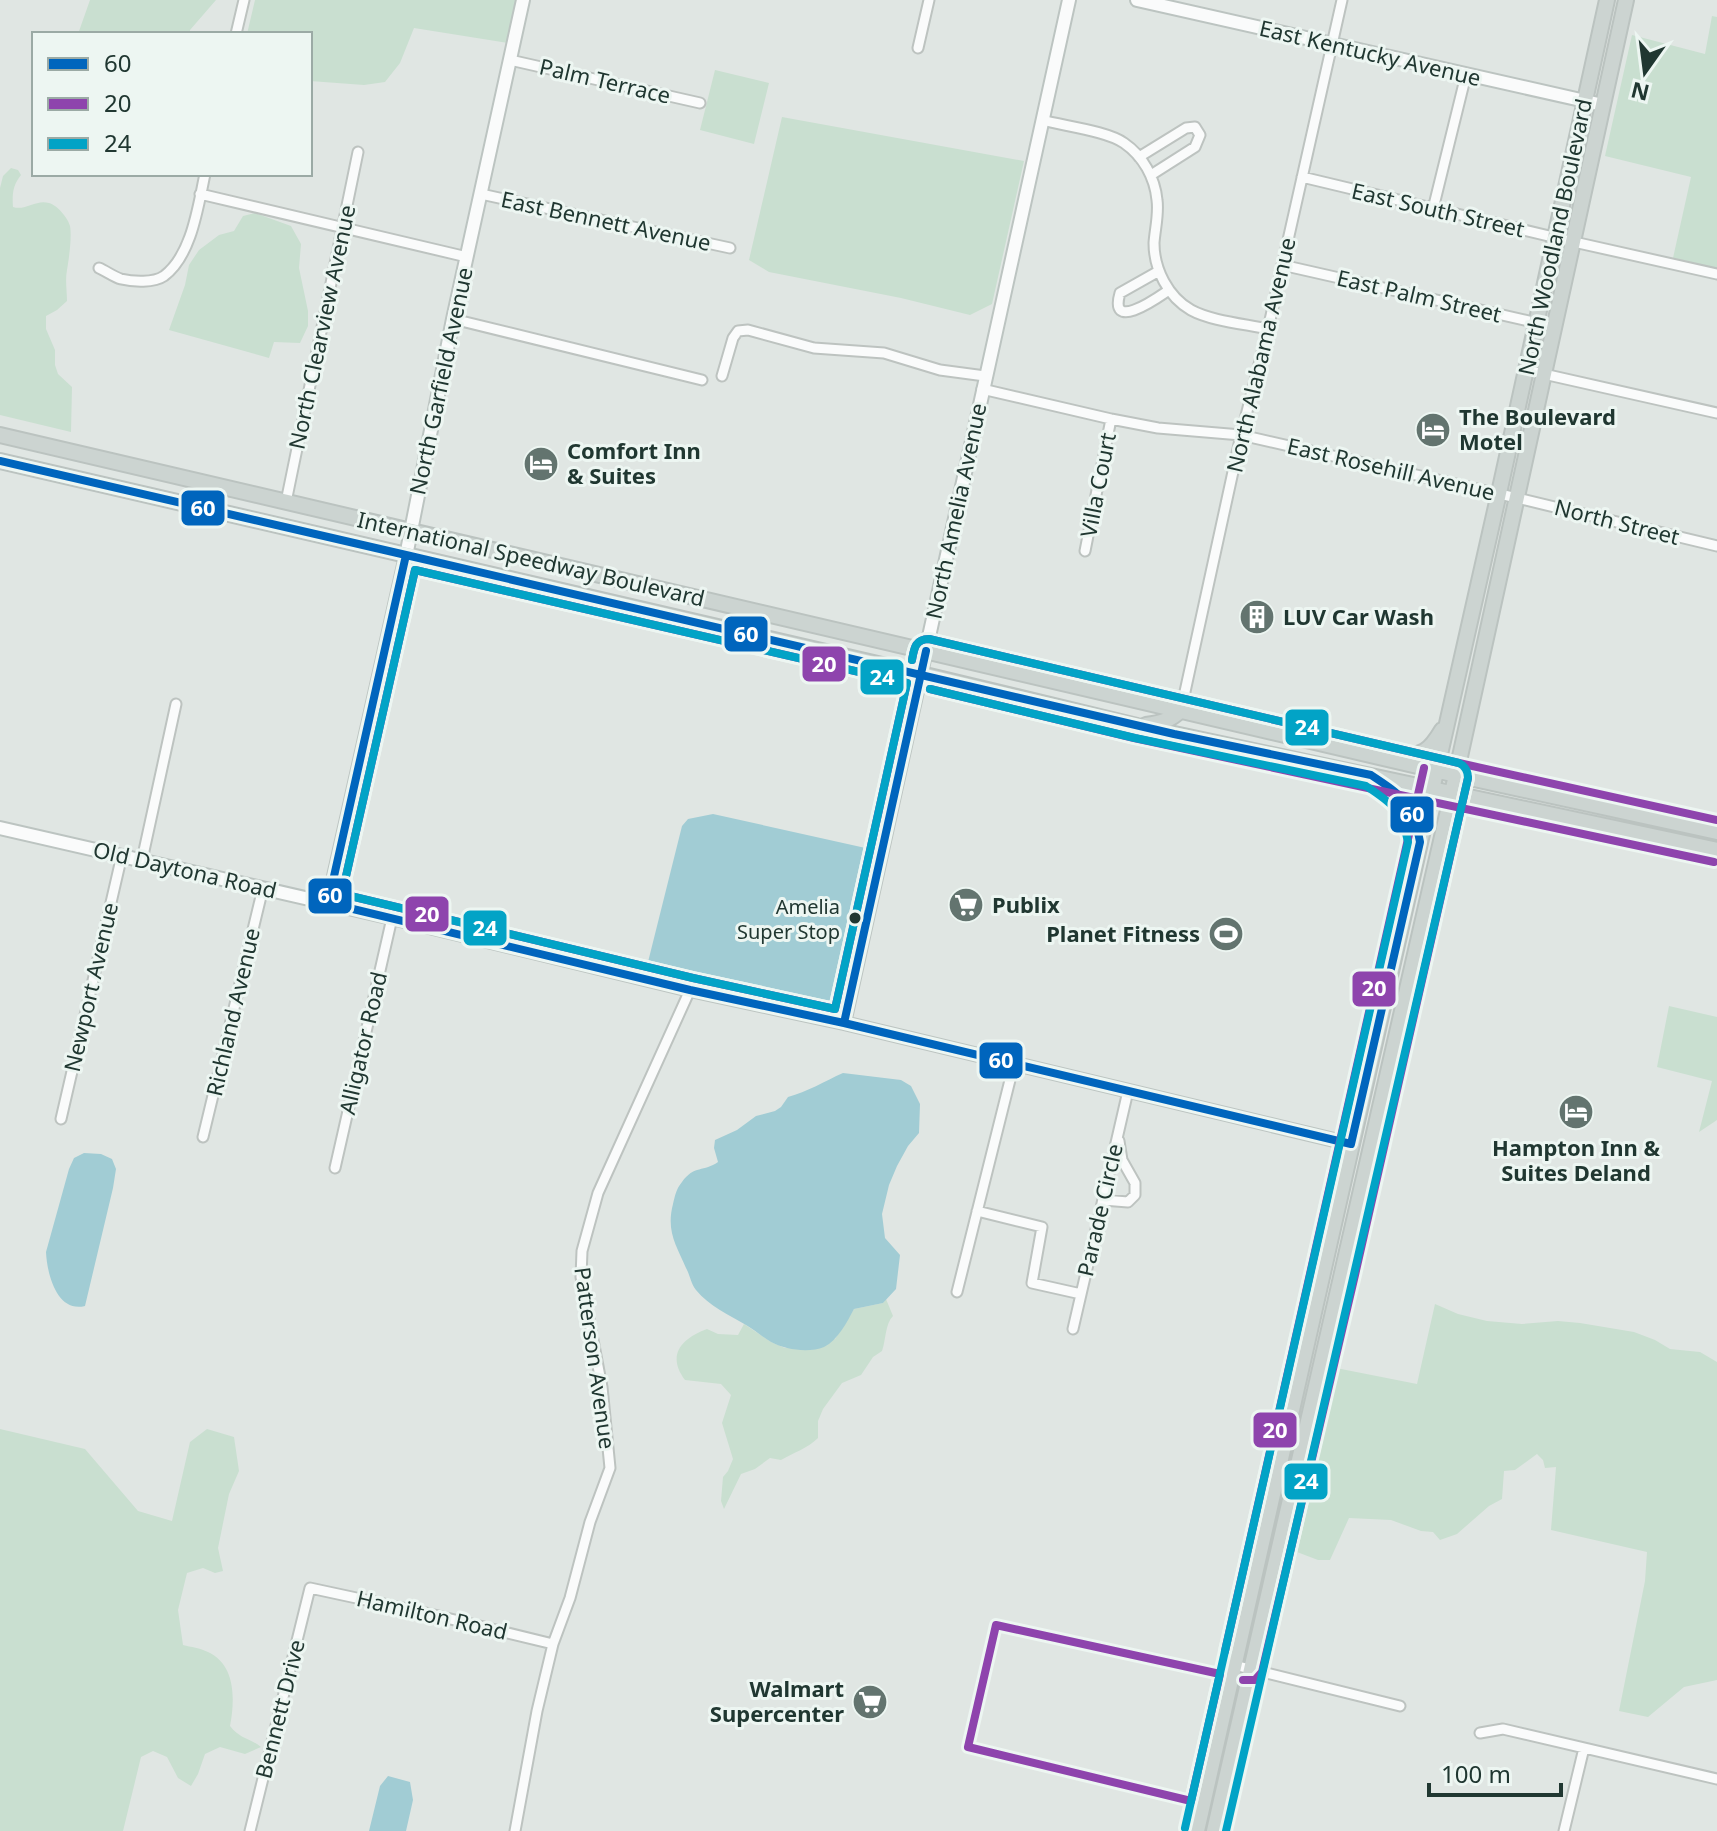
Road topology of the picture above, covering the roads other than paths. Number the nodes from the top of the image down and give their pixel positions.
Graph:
1 (244, 0) edge
2 (523, 0) edge
3 (929, 0) edge
4 (1069, 0) edge
5 (1137, 0) edge
6 (1342, 0) edge
7 (1607, 0) edge
8 (1626, 0) edge
9 (236, 32) edge
10 (1332, 45) junction
11 (918, 48) dead end
12 (510, 60) junction
13 (1466, 75) junction
14 (1585, 101) junction
15 (700, 103) dead end
16 (1603, 105) junction
17 (1042, 120) junction
18 (358, 152) dead end
19 (1139, 157) junction
20 (1151, 175) junction
21 (204, 176) edge
22 (1302, 177) junction
23 (200, 194) junction
24 (481, 194) junction
25 (1433, 209) junction
26 (343, 227) junction
27 (1555, 238) junction
28 (1574, 242) junction
29 (730, 248) dead end
30 (467, 257) junction
31 (1282, 265) junction
32 (99, 268) dead end
33 (1159, 271) junction
34 (1717, 274) edge
35 (1169, 290) junction
36 (453, 319) junction
37 (1536, 323) junction
38 (1555, 327) junction
39 (1268, 329) junction
40 (1526, 370) junction
41 (1544, 375) junction
42 (722, 376) dead end
43 (702, 380) dead end
44 (983, 382) junction
45 (1717, 413) edge
46 (1111, 419) junction
47 (0, 435) edge
48 (1241, 435) junction
49 (0, 461) edge
50 (1499, 493) junction
51 (1517, 498) junction
52 (286, 502) junction
53 (411, 530) junction
54 (1717, 546) edge
55 (1085, 551) dead end
56 (406, 556) junction
57 (662, 589) junction
58 (703, 599) junction
59 (630, 607) junction
60 (664, 615) junction
61 (1469, 623) junction
62 (1488, 627) junction
63 (926, 651) junction
64 (921, 674) junction
65 (176, 704) dead end
66 (1181, 710) junction
67 (1446, 723) junction
68 (1137, 726) junction
69 (1387, 758) junction
70 (1436, 771) junction
71 (1371, 775) junction
72 (1456, 775) junction
73 (1432, 788) junction
74 (1452, 793) junction
75 (1535, 793) junction
76 (1531, 810) junction
77 (1630, 813) junction
78 (0, 828) edge
79 (1634, 832) junction
80 (1717, 832) edge
81 (1420, 842) junction
82 (1717, 849) edge
83 (122, 855) junction
84 (142, 860) junction
85 (263, 888) junction
86 (328, 903) junction
87 (392, 918) junction
88 (690, 990) junction
89 (1382, 1010) junction
90 (844, 1023) junction
91 (1393, 1054) junction
92 (1014, 1064) junction
93 (1128, 1091) junction
94 (61, 1119) dead end
95 (1357, 1120) junction
96 (1118, 1134) junction
97 (203, 1137) dead end
98 (1351, 1144) junction
99 (1370, 1153) junction
100 (335, 1168) dead end
101 (1103, 1200) junction
102 (977, 1211) junction
103 (1351, 1237) junction
104 (957, 1292) dead end
105 (1081, 1294) junction
106 (1073, 1329) dead end
107 (1300, 1376) junction
108 (1312, 1404) junction
109 (1294, 1405) junction
110 (1303, 1444) junction
111 (310, 1588) joint
112 (553, 1644) junction
113 (1234, 1665) junction
114 (1250, 1669) junction
115 (1400, 1706) dead end
116 (1480, 1733) dead end
117 (1584, 1748) junction
118 (1717, 1779) edge
119 (250, 1831) edge
120 (515, 1831) edge
121 (1197, 1831) edge
122 (1214, 1831) edge
123 (1564, 1831) edge

1 - 9 street
2 - 12 street, North Garfield Avenue
3 - 11 street
4 - 17 street, North Amelia Avenue
5 - 10 street, East Kentucky Avenue
6 - 10 street, North Alabama Avenue
7 - 14 main road, North Woodland Boulevard
8 - 16 main road, North Woodland Boulevard
10 - 13 street, East Kentucky Avenue
10 - 22 street, North Alabama Avenue
12 - 15 street, Palm Terrace
12 - 24 street, North Garfield Avenue
13 - 14 street, East Kentucky Avenue
13 - 25 street
14 - 16 street, East Kentucky Avenue
14 - 27 main road, North Woodland Boulevard
16 - 28 main road, North Woodland Boulevard
17 - 19 street
17 - 44 street, North Amelia Avenue
18 - 26 street, North Clearview Avenue
19 - 20 street
19 - 20 street
20 - 33 street
21 - 23 street
22 - 25 street, East South Street
22 - 31 street, North Alabama Avenue
23 - 26 street
23 - 32 street
24 - 29 street, East Bennett Avenue
24 - 30 street, North Garfield Avenue
25 - 27 street, East South Street
26 - 30 street
26 - 52 street, North Clearview Avenue
27 - 28 street, East South Street
27 - 37 main road, North Woodland Boulevard
28 - 34 street, East South Street
28 - 38 main road, North Woodland Boulevard
30 - 36 street, North Garfield Avenue
31 - 37 street, East Palm Street
31 - 39 street, North Alabama Avenue
33 - 35 street
33 - 35 street
35 - 39 street
36 - 43 street
36 - 53 street, North Garfield Avenue
37 - 38 street, East Palm Street
37 - 40 main road, North Woodland Boulevard
38 - 41 main road, North Woodland Boulevard
39 - 48 street, North Alabama Avenue
40 - 41 street
40 - 50 main road, North Woodland Boulevard
41 - 45 street
41 - 51 main road, North Woodland Boulevard
42 - 44 street, East Rosehill Avenue
44 - 46 street, East Rosehill Avenue
44 - 63 street, North Amelia Avenue
46 - 48 street, East Rosehill Avenue
46 - 55 street, Villa Court
47 - 52 main road, International Speedway Boulevard
48 - 50 street, East Rosehill Avenue
48 - 66 street, North Alabama Avenue
49 - 56 main road, International Speedway Boulevard
50 - 51 street, East Rosehill Avenue
50 - 61 main road, North Woodland Boulevard
51 - 54 street, North Street
51 - 62 main road, North Woodland Boulevard
52 - 53 main road, International Speedway Boulevard
53 - 56 street, North Garfield Avenue
53 - 57 main road, International Speedway Boulevard
56 - 59 main road, International Speedway Boulevard
56 - 86 street, North Garfield Avenue
57 - 58 main road, International Speedway Boulevard
57 - 59 main road
58 - 60 main road
58 - 63 main road, International Speedway Boulevard
59 - 60 main road, International Speedway Boulevard
60 - 64 main road, International Speedway Boulevard
61 - 62 street
61 - 67 main road, North Woodland Boulevard
62 - 72 main road, North Woodland Boulevard
63 - 64 street, North Amelia Avenue
63 - 66 main road, International Speedway Boulevard
64 - 68 main road, International Speedway Boulevard
64 - 90 street, North Amelia Avenue
65 - 84 street
66 - 68 main road
66 - 69 main road, International Speedway Boulevard
67 - 69 main road
67 - 70 main road, North Woodland Boulevard
68 - 71 main road, International Speedway Boulevard
69 - 70 main road, International Speedway Boulevard
70 - 72 main road, International Speedway Boulevard
70 - 73 main road, North Woodland Boulevard
71 - 73 main road, International Speedway Boulevard
71 - 81 main road
72 - 74 main road, North Woodland Boulevard
72 - 75 main road, International Speedway Boulevard
73 - 74 main road, International Speedway Boulevard
73 - 81 main road, North Woodland Boulevard
74 - 76 main road, International Speedway Boulevard
74 - 91 main road, North Woodland Boulevard
75 - 76 main road
75 - 77 main road, International Speedway Boulevard
76 - 79 main road, International Speedway Boulevard
77 - 79 main road
77 - 80 main road, International Speedway Boulevard
78 - 83 street, Old Daytona Road
79 - 82 main road, International Speedway Boulevard
81 - 89 main road, North Woodland Boulevard
83 - 84 street, Old Daytona Road
83 - 94 street, Newport Avenue
84 - 85 street, Old Daytona Road
85 - 86 street, Old Daytona Road
85 - 97 street, Richland Avenue
86 - 87 street, Old Daytona Road
87 - 88 street, Old Daytona Road
87 - 100 street, Alligator Road
88 - 90 street, Old Daytona Road
88 - 112 street, Patterson Avenue
89 - 91 main road
89 - 95 main road, North Woodland Boulevard
90 - 92 street, Old Daytona Road
91 - 99 main road, North Woodland Boulevard
92 - 93 street, Old Daytona Road
92 - 102 street
93 - 96 street, Parade Circle
93 - 98 street, Old Daytona Road
95 - 98 main road, North Woodland Boulevard
95 - 99 main road
96 - 101 street, Parade Circle
96 - 101 street
98 - 103 main road
98 - 107 main road, North Woodland Boulevard
99 - 103 main road, North Woodland Boulevard
101 - 105 street, Parade Circle
102 - 104 street
102 - 105 street
103 - 108 main road, North Woodland Boulevard
105 - 106 street, Parade Circle
107 - 108 main road
107 - 109 main road, North Woodland Boulevard
108 - 110 main road, North Woodland Boulevard
109 - 110 main road
109 - 113 main road, North Woodland Boulevard
110 - 114 main road, North Woodland Boulevard
111 - 112 street, Hamilton Road
111 - 119 street, Bennett Drive
112 - 120 street, Patterson Avenue
113 - 114 street
113 - 121 main road, North Woodland Boulevard
114 - 115 street
114 - 122 main road, North Woodland Boulevard
116 - 117 street
117 - 118 street
117 - 123 street

